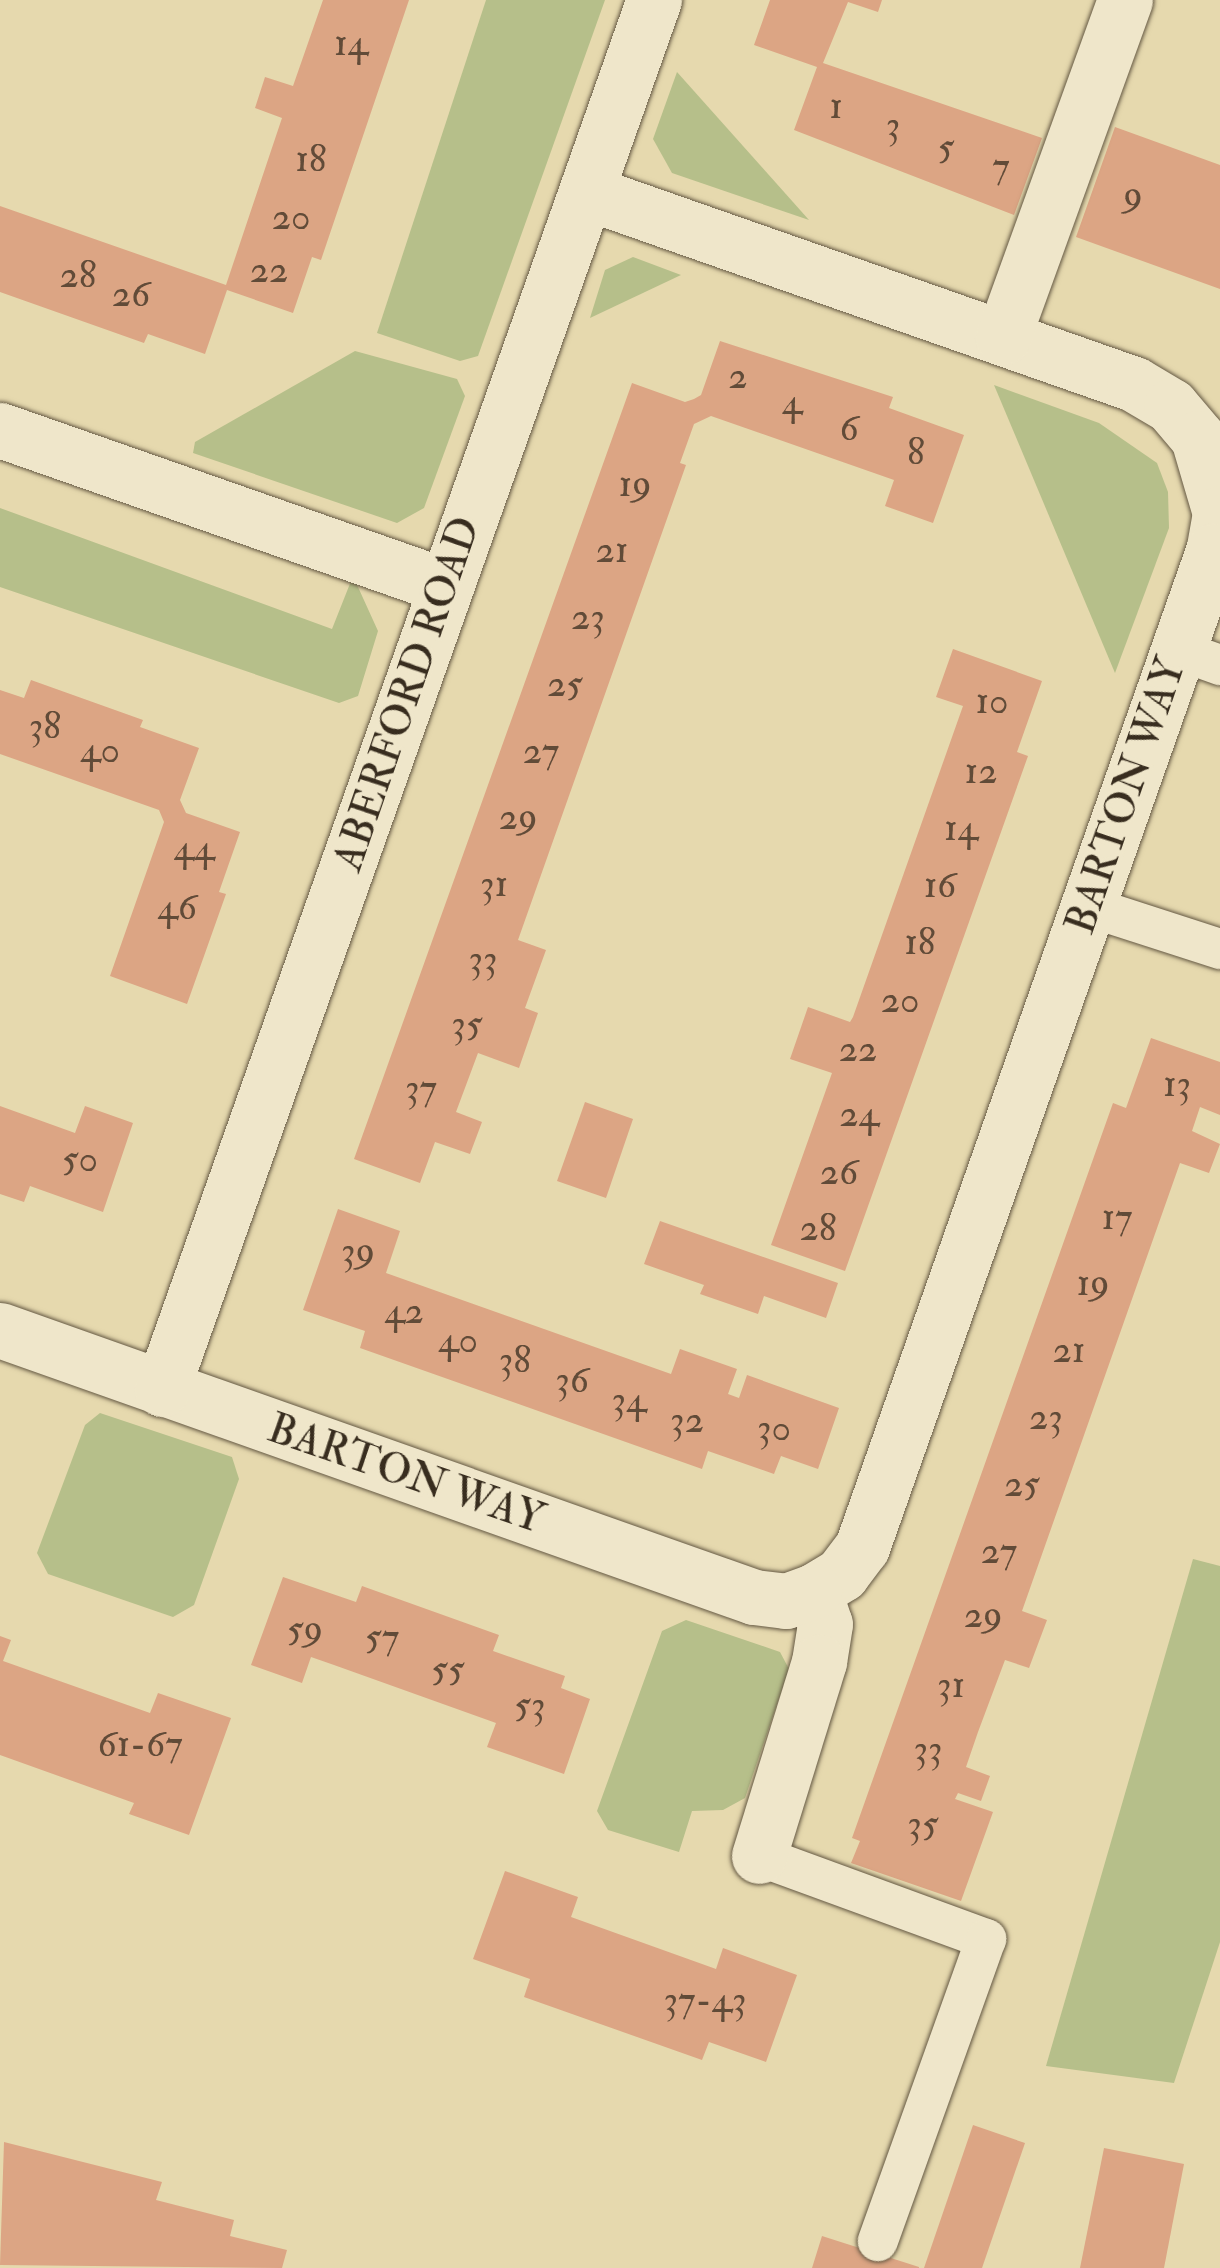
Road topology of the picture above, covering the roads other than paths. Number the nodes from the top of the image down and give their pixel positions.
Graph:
1 (654, 0) edge
2 (1126, 0) edge
3 (586, 192) junction
4 (1003, 337) junction
5 (0, 430) edge
6 (1216, 473) edge
7 (445, 586) junction
8 (1199, 657) edge
9 (1087, 906) junction
10 (1220, 949) edge
11 (0, 1330) edge
12 (162, 1390) junction
13 (814, 1591) junction
14 (759, 1856) joint
15 (878, 2241) dead end

1 - 3 street, ABERFORD ROAD
2 - 4 street
3 - 4 street, BARTON WAY
3 - 7 street, ABERFORD ROAD
4 - 6 street, BARTON WAY
5 - 7 street
6 - 8 street, BARTON WAY
7 - 12 street, ABERFORD ROAD
8 - 9 street, BARTON WAY
9 - 10 lane
9 - 13 street, BARTON WAY
11 - 12 street, BARTON WAY
12 - 13 street, BARTON WAY
13 - 14 street
14 - 15 lane

